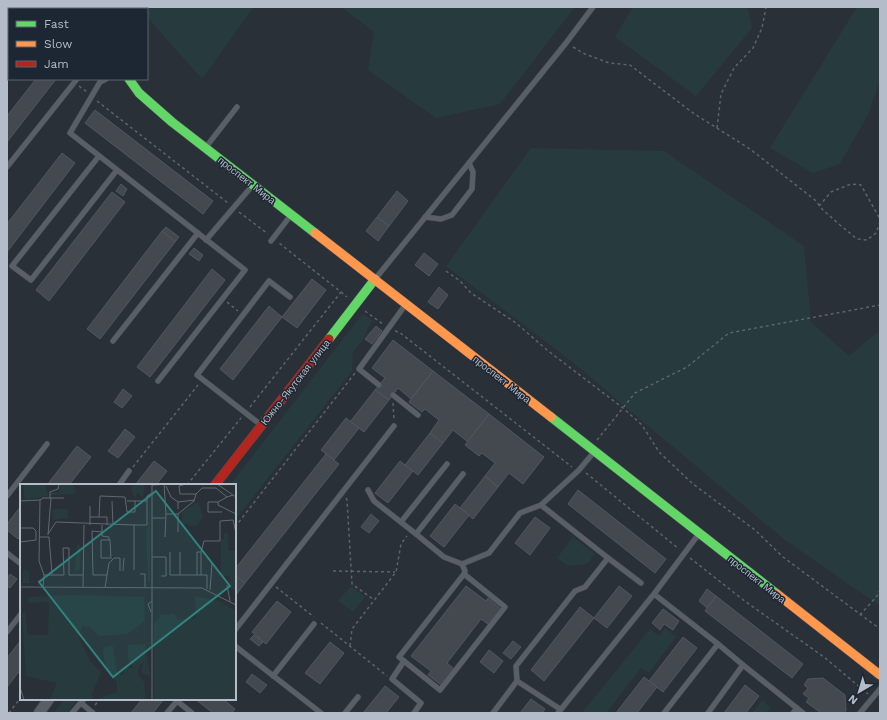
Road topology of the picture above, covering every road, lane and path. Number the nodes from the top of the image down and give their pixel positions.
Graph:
1 (592, 7) edge
2 (766, 7) edge
3 (566, 43) junction
4 (104, 80) edge
5 (130, 80) edge
6 (75, 81) edge
7 (92, 96) junction
8 (237, 107) dead end
9 (717, 128) junction
10 (205, 148) junction
11 (99, 156) junction
12 (469, 163) junction
13 (7, 167) edge
14 (117, 170) junction
15 (253, 185) junction
16 (820, 206) junction
17 (234, 208) junction
18 (291, 214) junction
19 (425, 217) junction
20 (880, 220) edge
21 (198, 233) junction
22 (272, 239) junction
23 (206, 240) junction
24 (10, 267) edge
25 (446, 271) dead end
26 (375, 279) junction
27 (341, 292) junction
28 (290, 297) dead end
29 (348, 298) dead end
30 (223, 299) junction
31 (406, 303) junction
32 (880, 305) edge
33 (365, 311) dead end
34 (243, 315) junction
35 (388, 328) junction
36 (113, 341) dead end
37 (359, 369) junction
38 (203, 379) junction
39 (158, 381) dead end
40 (380, 385) dead end
41 (393, 396) joint
42 (623, 408) junction
43 (245, 412) junction
44 (418, 415) dead end
45 (262, 425) junction
46 (394, 426) joint
47 (47, 444) dead end
48 (592, 449) junction
49 (447, 464) dead end
50 (579, 470) junction
51 (129, 471) joint
52 (463, 474) dead end
53 (119, 484) edge
54 (189, 484) edge
55 (216, 484) edge
56 (368, 490) dead end
57 (7, 496) edge
58 (347, 500) dead end
59 (541, 505) junction
60 (401, 522) junction
61 (236, 526) edge
62 (413, 532) junction
63 (699, 533) junction
64 (7, 553) edge
65 (684, 553) junction
66 (608, 558) junction
67 (20, 563) edge
68 (462, 564) junction
69 (333, 571) dead end
70 (351, 571) junction
71 (396, 572) junction
72 (464, 574) junction
73 (641, 583) dead end
74 (880, 590) edge
75 (280, 591) dead end
76 (654, 594) junction
77 (374, 600) junction
78 (20, 615) edge
79 (860, 615) junction
80 (314, 621) joint
81 (321, 623) dead end
82 (236, 629) edge
83 (880, 629) edge
84 (7, 632) edge
85 (718, 644) junction
86 (350, 646) junction
87 (236, 647) edge
88 (404, 661) junction
89 (743, 665) junction
90 (880, 675) edge
91 (273, 676) junction
92 (392, 680) junction
93 (517, 682) junction
94 (880, 689) edge
95 (358, 697) dead end
96 (872, 698) junction
97 (20, 699) edge
98 (48, 700) edge
99 (82, 701) edge
100 (797, 708) junction
101 (559, 711) edge
102 (9, 713) edge
103 (38, 713) edge
104 (72, 713) edge
105 (93, 713) edge
106 (167, 713) edge
107 (192, 713) edge
108 (320, 713) edge
109 (345, 713) edge
110 (414, 713) edge
111 (493, 713) edge
112 (664, 713) edge
113 (708, 713) edge
114 (793, 713) edge
115 (803, 713) edge
116 (860, 713) edge

1 - 3 lane
2 - 9 path
3 - 9 path
3 - 12 lane
4 - 7 lane
5 - 10 street, проспект Мира
6 - 7 path
6 - 13 lane
7 - 11 lane
7 - 17 path
8 - 10 lane
9 - 16 path
10 - 15 street, проспект Мира
11 - 14 lane
11 - 24 lane
12 - 19 lane
12 - 19 lane
14 - 21 lane
14 - 24 lane
15 - 17 lane
15 - 18 street, проспект Мира
16 - 20 path
16 - 20 path
17 - 22 path
17 - 23 lane
18 - 22 lane
18 - 26 street, проспект Мира
19 - 26 lane
21 - 23 lane
21 - 36 lane
22 - 27 path
23 - 30 lane
25 - 42 path
26 - 31 street, проспект Мира
26 - 45 street, Южно-Якутская улица
27 - 29 path
27 - 43 path
28 - 34 lane
30 - 34 path
30 - 39 lane
31 - 35 lane
31 - 48 street, проспект Мира
32 - 42 path
33 - 35 path
34 - 38 lane
35 - 37 lane
35 - 50 path
37 - 40 lane
37 - 61 path
38 - 43 lane
38 - 51 path
41 - 44 lane
41 - 46 path
42 - 48 path
42 - 79 path
43 - 45 lane
43 - 54 path
45 - 55 street, Южно-Якутская улица
46 - 82 lane
47 - 57 lane
48 - 50 lane
48 - 63 street, проспект Мира
49 - 60 lane
50 - 59 lane
50 - 65 path
51 - 53 lane
52 - 62 lane
56 - 60 lane
58 - 70 path
59 - 66 lane
59 - 68 lane
60 - 62 lane
62 - 68 lane
62 - 71 path
63 - 65 lane
63 - 90 street, проспект Мира
64 - 67 lane
65 - 76 lane
65 - 96 path
66 - 73 lane
66 - 93 lane
68 - 72 lane
69 - 70 path
70 - 71 path
70 - 77 path
71 - 77 path
72 - 88 lane
72 - 88 lane
74 - 79 path
75 - 80 path
76 - 85 lane
76 - 101 lane
77 - 86 path
78 - 84 lane
79 - 83 path
80 - 91 lane
81 - 86 path
85 - 89 lane
85 - 112 lane
86 - 92 path
87 - 91 lane
88 - 92 lane
89 - 100 lane
89 - 113 lane
91 - 108 lane
92 - 110 lane
93 - 101 lane
93 - 111 lane
94 - 96 lane
95 - 109 lane
96 - 116 lane
97 - 102 path
98 - 103 street
99 - 104 lane
99 - 105 lane
100 - 114 lane
100 - 115 lane
106 - 107 lane

